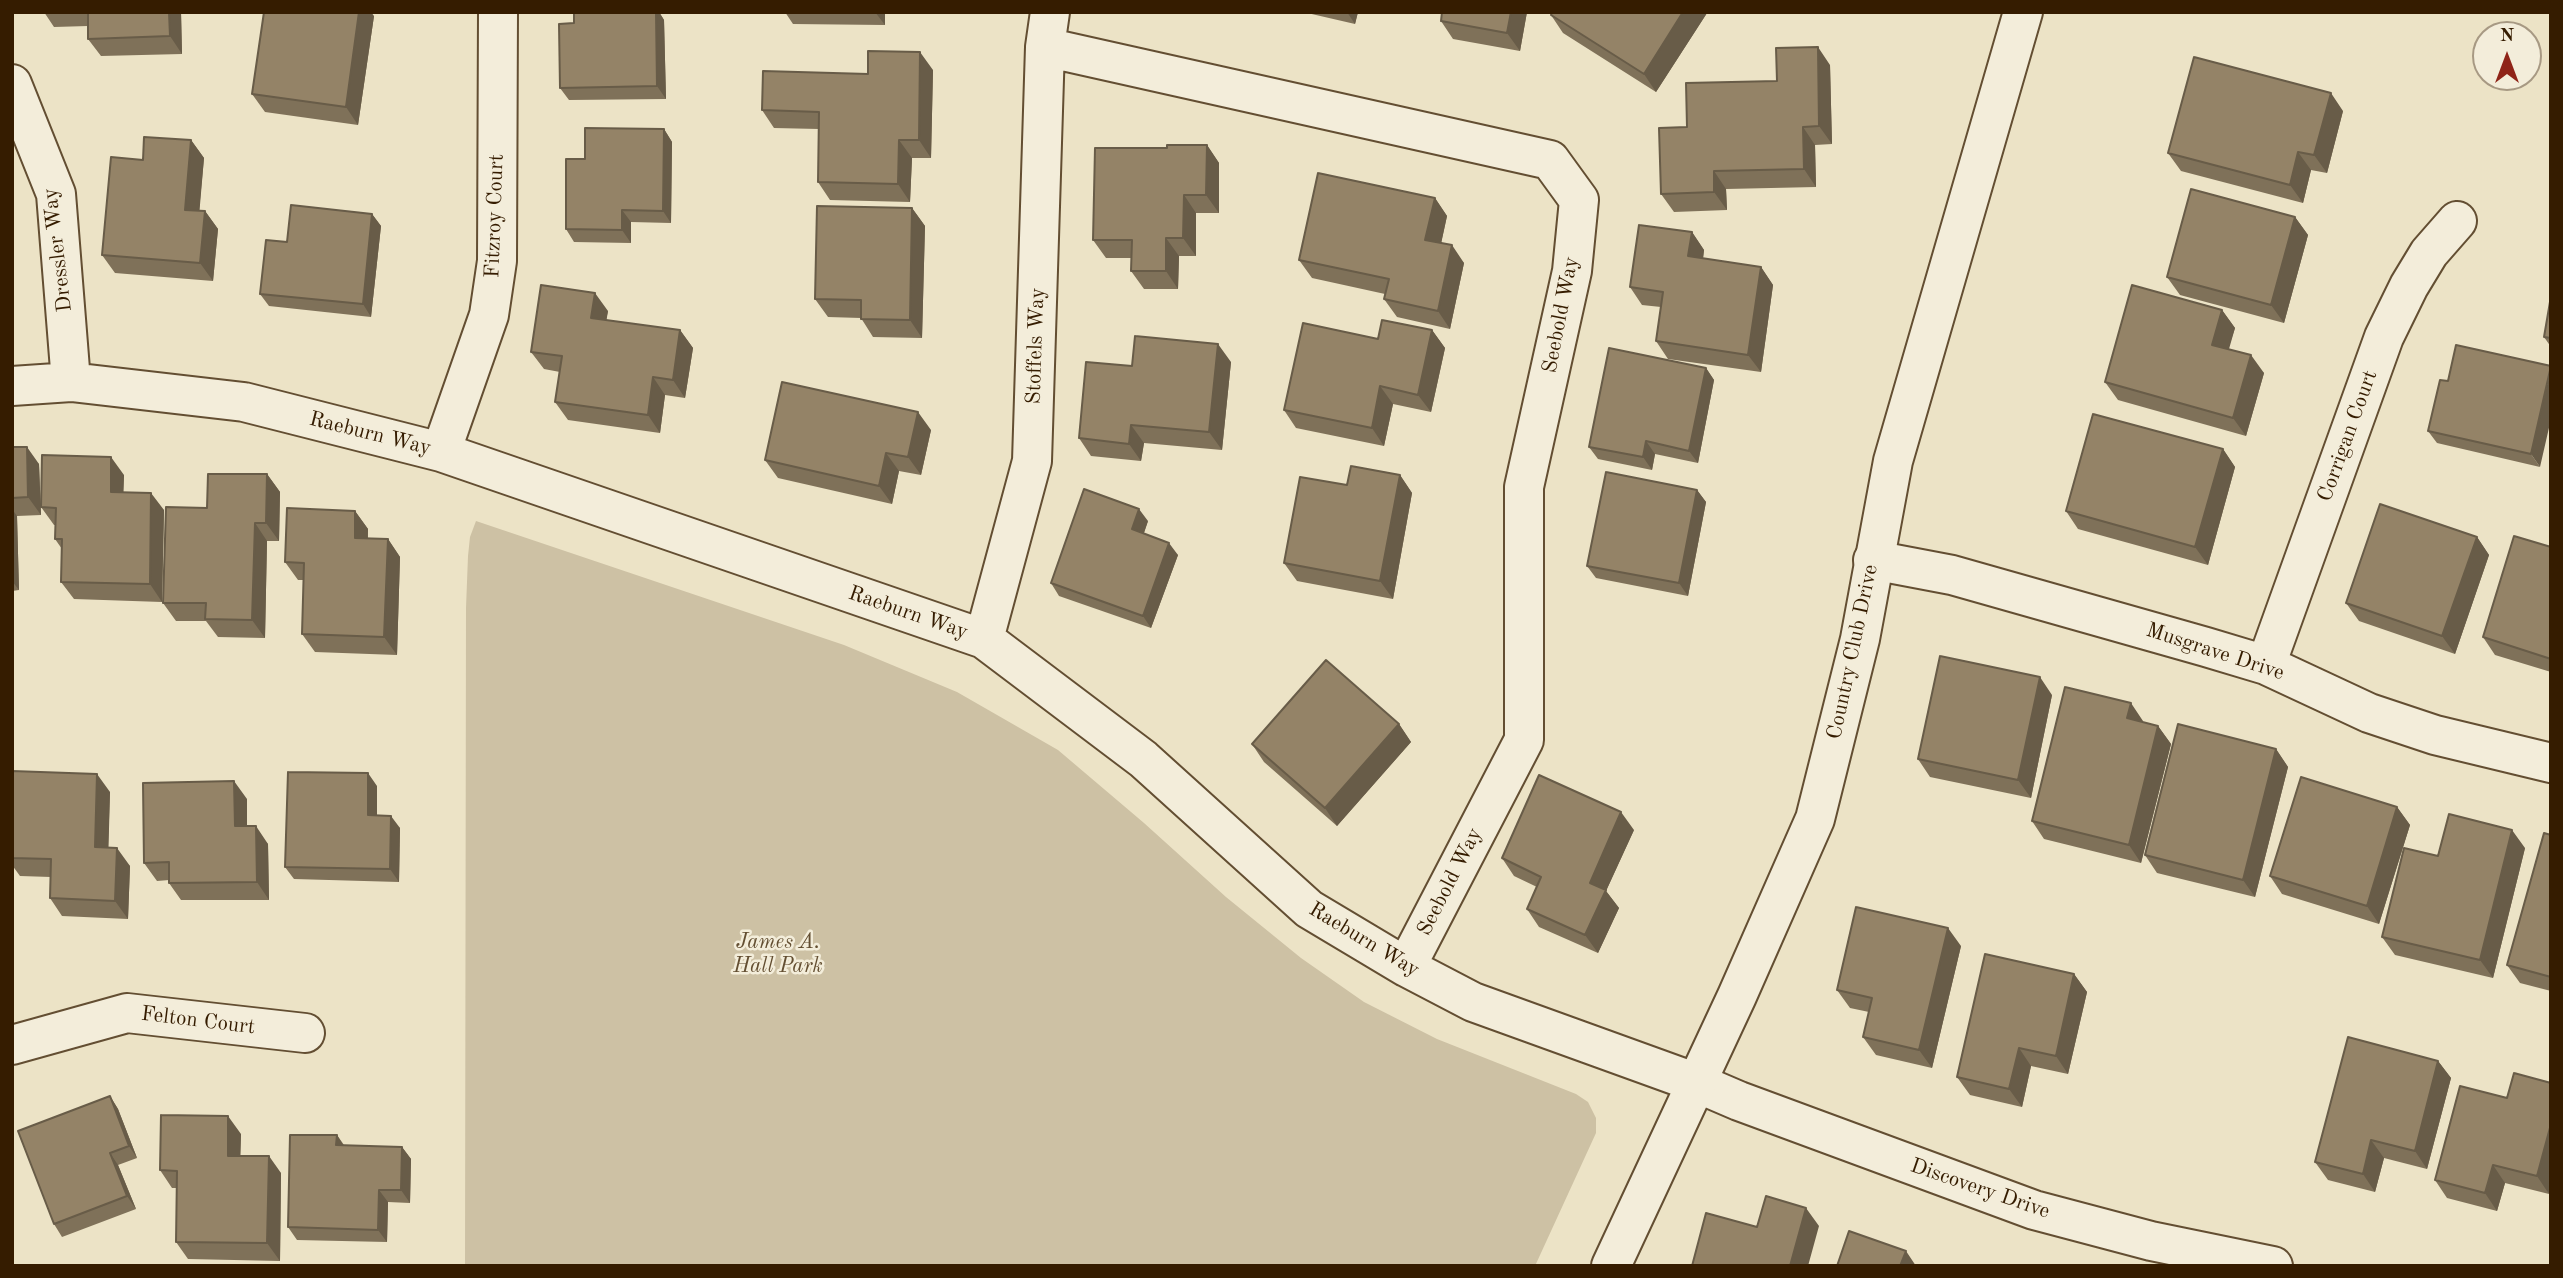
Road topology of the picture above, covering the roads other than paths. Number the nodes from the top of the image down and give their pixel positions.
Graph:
1 (498, 12) edge
2 (2023, 12) edge
3 (1048, 29) edge
4 (12, 84) edge
5 (2457, 221) dead end
6 (71, 382) junction
7 (12, 386) edge
8 (441, 452) junction
9 (1872, 559) junction
10 (984, 639) junction
11 (2266, 665) junction
12 (2551, 763) edge
13 (1406, 967) junction
14 (304, 1033) dead end
15 (12, 1045) edge
16 (1697, 1083) junction
17 (1611, 1266) edge
18 (2273, 1266) edge

1 - 8 street, Fitzroy Court
2 - 9 street, Country Club Drive
3 - 10 street, Stoffels Way
3 - 13 street, Seebold Way
4 - 6 street, Dressler Way
5 - 11 street, Corrigan Court
6 - 7 street, Raeburn Way
6 - 8 street, Raeburn Way
8 - 10 street, Raeburn Way
9 - 11 street, Musgrave Drive
9 - 16 street, Country Club Drive
10 - 13 street, Raeburn Way
11 - 12 street, Musgrave Drive
13 - 16 street, Raeburn Way
14 - 15 street, Felton Court
16 - 17 street, Country Club Drive
16 - 18 street, Discovery Drive

